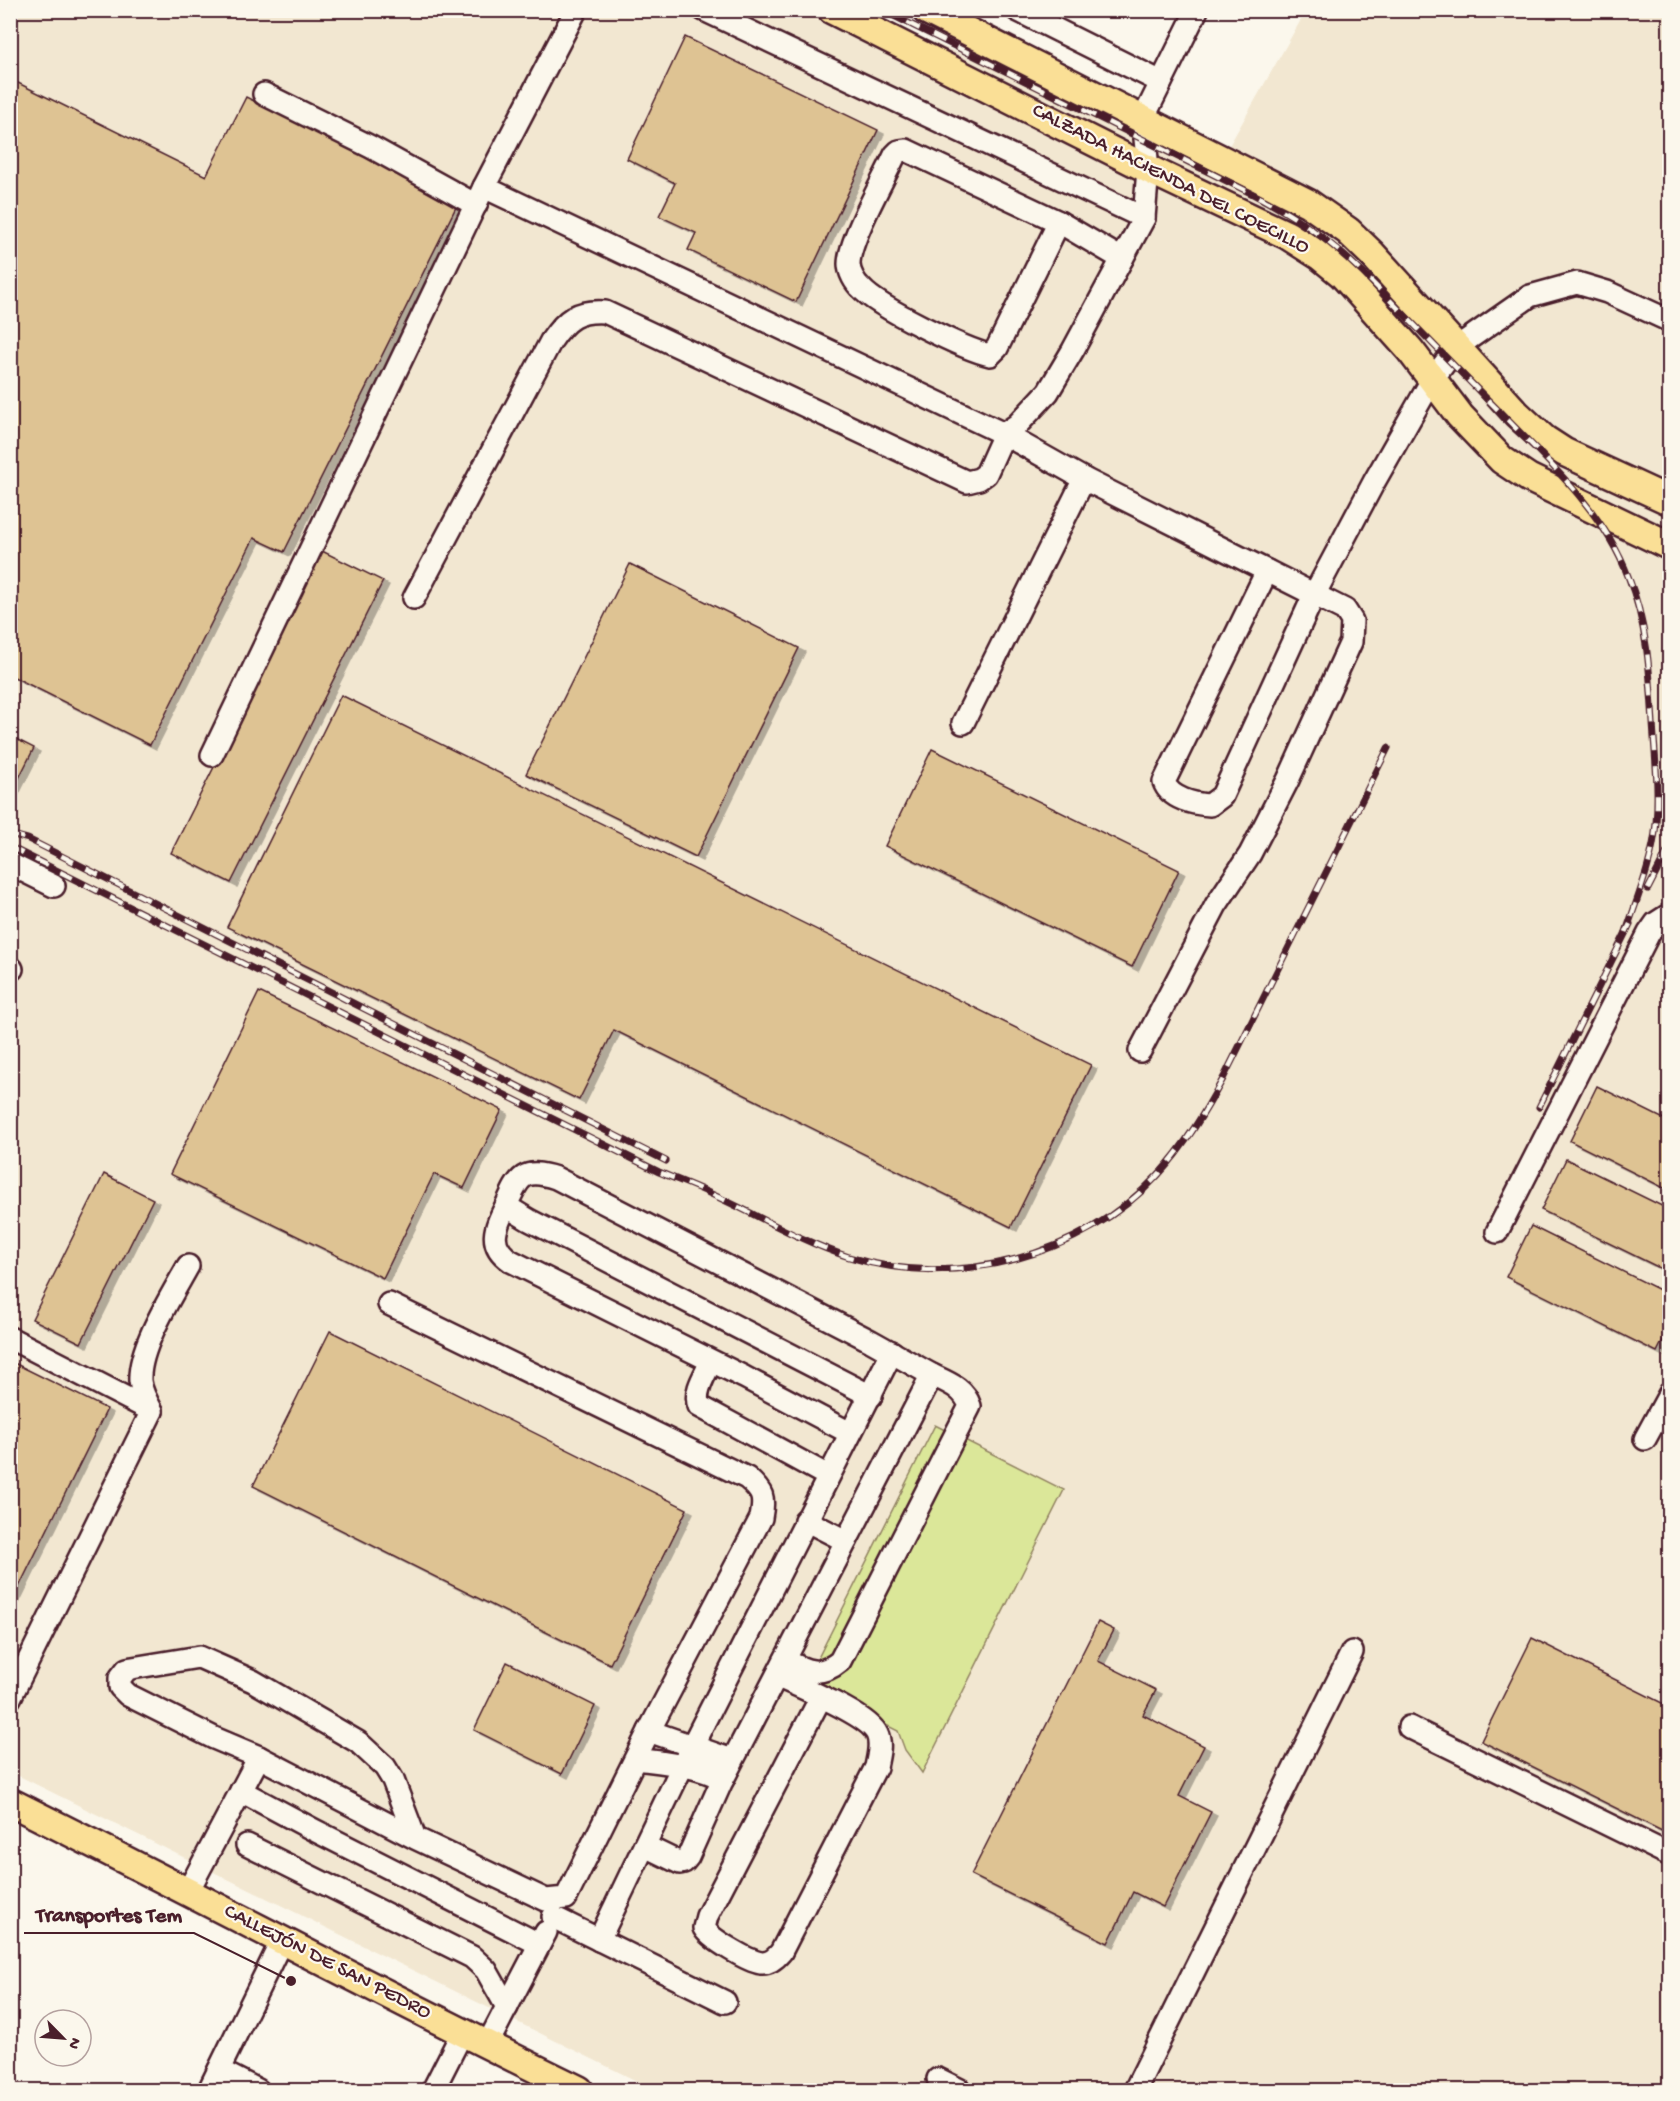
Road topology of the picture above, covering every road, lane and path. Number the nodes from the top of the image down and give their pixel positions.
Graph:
1 (576, 10) edge
2 (704, 10) edge
3 (832, 10) edge
4 (926, 10) edge
5 (1017, 10) edge
6 (1197, 10) edge
7 (1161, 82) junction
8 (264, 94) dead end
9 (1143, 119) junction
10 (1148, 169) junction
11 (480, 196) junction
12 (1144, 218) junction
13 (1059, 222) junction
14 (1122, 259) junction
15 (1670, 321) edge
16 (1456, 347) junction
17 (1432, 380) junction
18 (1004, 434) junction
19 (1084, 479) junction
20 (1670, 501) edge
21 (1670, 546) edge
22 (1267, 571) junction
23 (1314, 595) junction
24 (414, 598) dead end
25 (963, 723) dead end
26 (212, 755) dead end
27 (10, 864) edge
28 (54, 886) dead end
29 (1670, 914) edge
30 (1140, 1051) dead end
31 (506, 1206) junction
32 (1497, 1232) dead end
33 (188, 1266) dead end
34 (389, 1304) dead end
35 (10, 1338) edge
36 (892, 1352) junction
37 (711, 1362) junction
38 (932, 1375) junction
39 (1670, 1393) edge
40 (870, 1396) junction
41 (152, 1411) junction
42 (850, 1433) junction
43 (1645, 1439) dead end
44 (828, 1476) junction
45 (805, 1521) junction
46 (846, 1541) junction
47 (1352, 1652) dead end
48 (781, 1668) junction
49 (821, 1697) junction
50 (10, 1698) edge
51 (1409, 1726) dead end
52 (650, 1731) junction
53 (687, 1756) junction
54 (259, 1757) junction
55 (636, 1760) junction
56 (728, 1769) junction
57 (241, 1791) junction
58 (10, 1802) edge
59 (415, 1838) junction
60 (247, 1845) dead end
61 (645, 1846) junction
62 (1670, 1855) edge
63 (188, 1891) junction
64 (566, 1898) junction
65 (553, 1917) junction
66 (282, 1940) junction
67 (599, 1940) junction
68 (539, 1944) junction
69 (725, 2002) dead end
70 (507, 2007) junction
71 (462, 2033) junction
72 (487, 2045) junction
73 (219, 2070) junction
74 (938, 2079) dead end
75 (209, 2091) edge
76 (258, 2091) edge
77 (433, 2091) edge
78 (579, 2091) edge
79 (960, 2091) edge
80 (1135, 2091) edge

1 - 11 street
2 - 12 street
3 - 10 main road, CALZADA HACIENDA DEL COECILLO
4 - 9 main road, CALZADA HACIENDA DEL COECILLO
5 - 7 street
6 - 7 street
7 - 9 street
8 - 11 street
9 - 10 street
9 - 16 main road, CALZADA HACIENDA DEL COECILLO
10 - 12 street
10 - 17 main road, CALZADA HACIENDA DEL COECILLO
11 - 18 street
11 - 26 street
12 - 14 street
13 - 13 street
13 - 14 street
14 - 18 street
15 - 16 street
16 - 17 street
16 - 20 main road, CALZADA HACIENDA DEL COECILLO
17 - 21 main road, CALZADA HACIENDA DEL COECILLO
17 - 23 street
18 - 19 street
18 - 24 street
19 - 22 street
19 - 25 street
22 - 23 street
22 - 23 street
23 - 30 street
27 - 28 street
29 - 32 street
31 - 36 street
31 - 37 street
31 - 40 street
33 - 41 street
34 - 52 street
35 - 41 street
36 - 38 street
36 - 40 street
37 - 42 street
37 - 44 street
38 - 46 street
38 - 48 street
39 - 43 street
40 - 42 street
41 - 50 street
42 - 44 street
44 - 45 street
45 - 46 street
45 - 53 street
46 - 48 street
47 - 80 street
48 - 49 street
48 - 56 street
49 - 49 street
51 - 62 street
52 - 53 street
52 - 55 street
53 - 55 street
53 - 56 street
53 - 61 street
54 - 57 street
54 - 59 street
54 - 59 street
55 - 64 street
56 - 61 street
57 - 63 street
57 - 68 street
58 - 63 main road, CALLEJÓN DE SAN PEDRO
59 - 64 street
60 - 70 street
61 - 67 street
63 - 66 main road, CALLEJÓN DE SAN PEDRO
64 - 65 street
65 - 67 street
65 - 68 street
66 - 71 main road, CALLEJÓN DE SAN PEDRO
66 - 73 street
67 - 69 street
68 - 70 street
70 - 72 street
71 - 72 main road, CALLEJÓN DE SAN PEDRO
71 - 77 street
72 - 78 main road, CALLEJÓN DE SAN PEDRO
73 - 75 street
73 - 76 street
74 - 79 street

